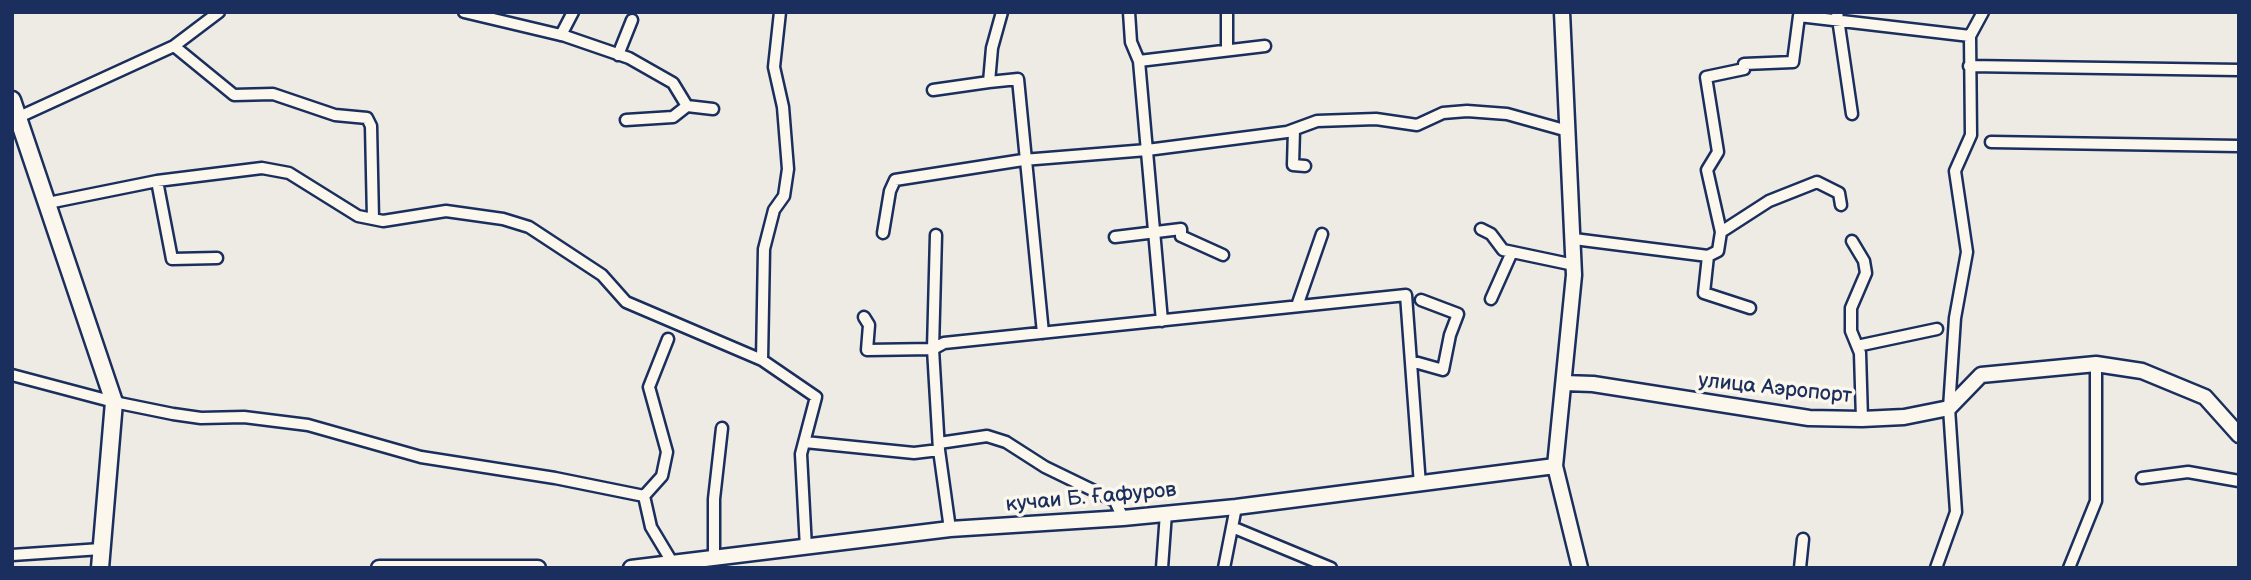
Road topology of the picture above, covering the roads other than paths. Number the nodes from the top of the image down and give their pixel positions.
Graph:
1 (219, 12) edge
2 (464, 12) edge
3 (573, 12) edge
4 (780, 12) edge
5 (1002, 12) edge
6 (1129, 12) edge
7 (1227, 12) edge
8 (1562, 12) edge
9 (1983, 12) edge
10 (479, 14) edge
11 (1838, 16) edge
12 (632, 20) dead end
13 (561, 35) junction
14 (1970, 36) junction
15 (174, 46) junction
16 (1265, 46) dead end
17 (1227, 48) junction
18 (618, 55) junction
19 (1139, 61) junction
20 (1969, 66) junction
21 (2239, 70) edge
22 (989, 82) junction
23 (933, 90) dead end
24 (12, 100) edge
25 (687, 106) junction
26 (713, 109) dead end
27 (1852, 114) dead end
28 (19, 117) junction
29 (626, 120) dead end
30 (1294, 130) junction
31 (1568, 131) junction
32 (1991, 142) dead end
33 (2239, 146) edge
34 (1147, 150) junction
35 (1023, 160) junction
36 (1305, 166) dead end
37 (157, 181) junction
38 (48, 203) junction
39 (1841, 205) dead end
40 (373, 219) junction
41 (1481, 229) dead end
42 (1154, 232) junction
43 (1721, 232) junction
44 (883, 233) dead end
45 (1322, 234) dead end
46 (936, 235) dead end
47 (1115, 237) dead end
48 (1574, 239) junction
49 (1852, 241) dead end
50 (1512, 252) junction
51 (1223, 255) dead end
52 (1708, 256) junction
53 (217, 258) dead end
54 (1573, 265) junction
55 (1491, 299) dead end
56 (1421, 300) dead end
57 (1297, 306) junction
58 (1750, 308) dead end
59 (864, 317) dead end
60 (1162, 321) junction
61 (1937, 329) dead end
62 (1043, 333) junction
63 (668, 339) dead end
64 (1857, 346) junction
65 (933, 349) junction
66 (762, 360) junction
67 (1410, 361) junction
68 (2096, 364) junction
69 (12, 375) edge
70 (1564, 383) junction
71 (114, 402) junction
72 (1948, 408) junction
73 (1862, 419) junction
74 (722, 428) dead end
75 (2239, 435) edge
76 (805, 442) junction
77 (939, 446) junction
78 (1555, 466) junction
79 (2142, 478) dead end
80 (2239, 481) edge
81 (1420, 485) junction
82 (644, 496) junction
83 (1236, 507) junction
84 (1166, 513) junction
85 (1123, 518) junction
86 (1232, 527) junction
87 (950, 529) junction
88 (1803, 539) dead end
89 (806, 548) junction
90 (101, 549) junction
91 (12, 555) edge
92 (714, 557) junction
93 (734, 561) edge
94 (673, 562) junction
95 (1306, 563) edge
96 (454, 567) edge
97 (100, 568) edge
98 (379, 568) edge
99 (538, 568) edge
100 (631, 568) edge
101 (1162, 568) edge
102 (1224, 568) edge
103 (1331, 568) edge
104 (1580, 568) edge
105 (1800, 568) edge
106 (1936, 568) edge
107 (2069, 568) edge

1 - 15 street
2 - 10 street
3 - 13 street
4 - 66 street
5 - 22 street
6 - 19 street
7 - 17 street
8 - 31 main road
9 - 14 street
10 - 13 street
11 - 14 street
11 - 27 street
11 - 43 street
12 - 18 street
13 - 18 street
14 - 20 street
15 - 28 street
15 - 40 street
16 - 17 street
17 - 19 street
18 - 25 street
19 - 34 street
20 - 21 street
20 - 72 street
22 - 23 street
22 - 35 street
24 - 28 main road
25 - 26 street
25 - 29 street
28 - 38 main road
30 - 31 street
30 - 34 street
30 - 36 street
31 - 48 main road
32 - 33 street
34 - 35 street
34 - 42 street
35 - 44 street
35 - 62 street
37 - 38 street
37 - 40 street
37 - 53 street
38 - 71 main road
39 - 43 street
40 - 66 street
41 - 50 street
42 - 47 street
42 - 51 street
42 - 60 street
43 - 52 street
45 - 57 street
46 - 65 street
48 - 52 street
48 - 54 main road
49 - 64 street
50 - 54 street
50 - 55 street
52 - 58 street
54 - 70 main road
56 - 67 street
57 - 60 street
57 - 67 street
59 - 65 street
60 - 62 street
61 - 64 street
62 - 65 street
63 - 82 street
64 - 73 street
65 - 77 street
66 - 76 street
67 - 81 street
68 - 72 main road
68 - 75 main road
68 - 107 street
69 - 71 street
70 - 73 main road, улица Аэропорт
70 - 78 main road
71 - 82 street
71 - 90 main road
72 - 73 main road, улица Аэропорт
72 - 106 street
74 - 92 street
76 - 77 street
76 - 89 street
77 - 85 street
77 - 87 street
78 - 81 main road, кучаи Б. Ғафуров
78 - 104 main road
79 - 80 street
81 - 83 main road, кучаи Б. Ғафуров
82 - 94 street
83 - 84 main road, кучаи Б. Ғафуров
83 - 86 street
84 - 85 main road, кучаи Б. Ғафуров
84 - 101 street
85 - 87 main road, кучаи Б. Ғафуров
86 - 95 street
86 - 102 street
87 - 89 main road, кучаи Б. Ғафуров
88 - 105 street
89 - 93 main road, кучаи Б. Ғафуров
90 - 91 street
90 - 97 main road
92 - 93 main road, кучаи Б. Ғафуров
92 - 94 main road, кучаи Б. Ғафуров
94 - 100 main road, кучаи Б. Ғафуров
95 - 103 street
96 - 98 main road
96 - 99 main road

